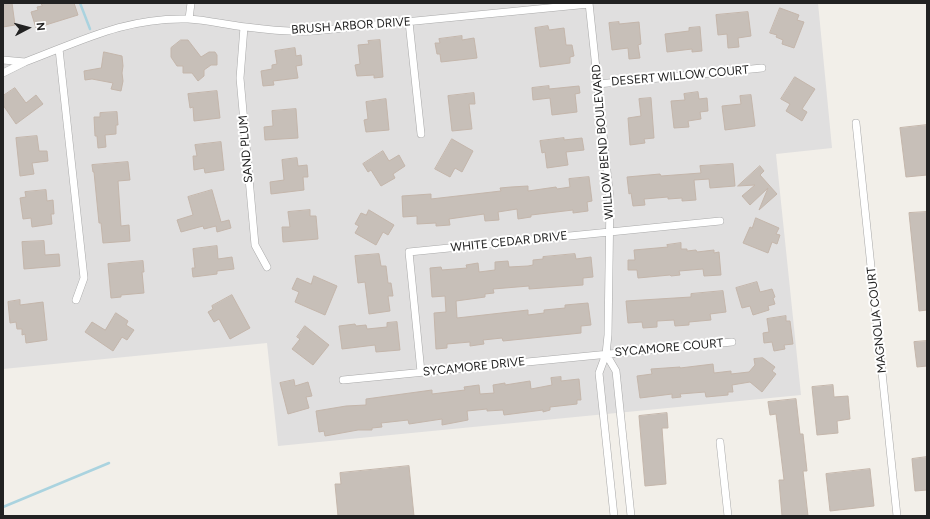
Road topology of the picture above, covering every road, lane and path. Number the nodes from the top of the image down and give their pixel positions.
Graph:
1 (191, 3) edge
2 (589, 4) edge
3 (189, 19) junction
4 (409, 22) junction
5 (244, 27) junction
6 (59, 49) junction
7 (3, 60) edge
8 (25, 62) junction
9 (762, 68) dead end
10 (3, 73) edge
11 (598, 84) junction
12 (856, 123) dead end
13 (421, 134) dead end
14 (720, 221) dead end
15 (610, 231) junction
16 (267, 267) dead end
17 (76, 300) dead end
18 (732, 342) dead end
19 (606, 354) junction
20 (421, 372) junction
21 (343, 380) dead end
22 (720, 442) dead end
23 (614, 516) edge
24 (631, 516) edge
25 (728, 516) edge
26 (897, 516) edge

1 - 3 street
2 - 4 street, BRUSH ARBOR DRIVE
2 - 11 street, WILLOW BEND BOULEVARD
3 - 5 street, BRUSH ARBOR DRIVE
3 - 6 street, BRUSH ARBOR DRIVE
4 - 5 street, BRUSH ARBOR DRIVE
4 - 13 street
5 - 16 street, SAND PLUM
6 - 8 street, BRUSH ARBOR DRIVE
6 - 17 street
7 - 8 street, BRUSH ARBOR DRIVE
8 - 10 street, BRUSH ARBOR DRIVE
9 - 11 street, DESERT WILLOW COURT
11 - 15 street, WILLOW BEND BOULEVARD
12 - 26 street, MAGNOLIA COURT
14 - 15 street, WHITE CEDAR DRIVE
15 - 19 street, WILLOW BEND BOULEVARD
15 - 20 street, WHITE CEDAR DRIVE
18 - 19 street, SYCAMORE COURT
19 - 20 street, SYCAMORE DRIVE
19 - 23 street, WILLOW BEND BOULEVARD
19 - 24 street
20 - 21 street, SYCAMORE DRIVE
22 - 25 street

